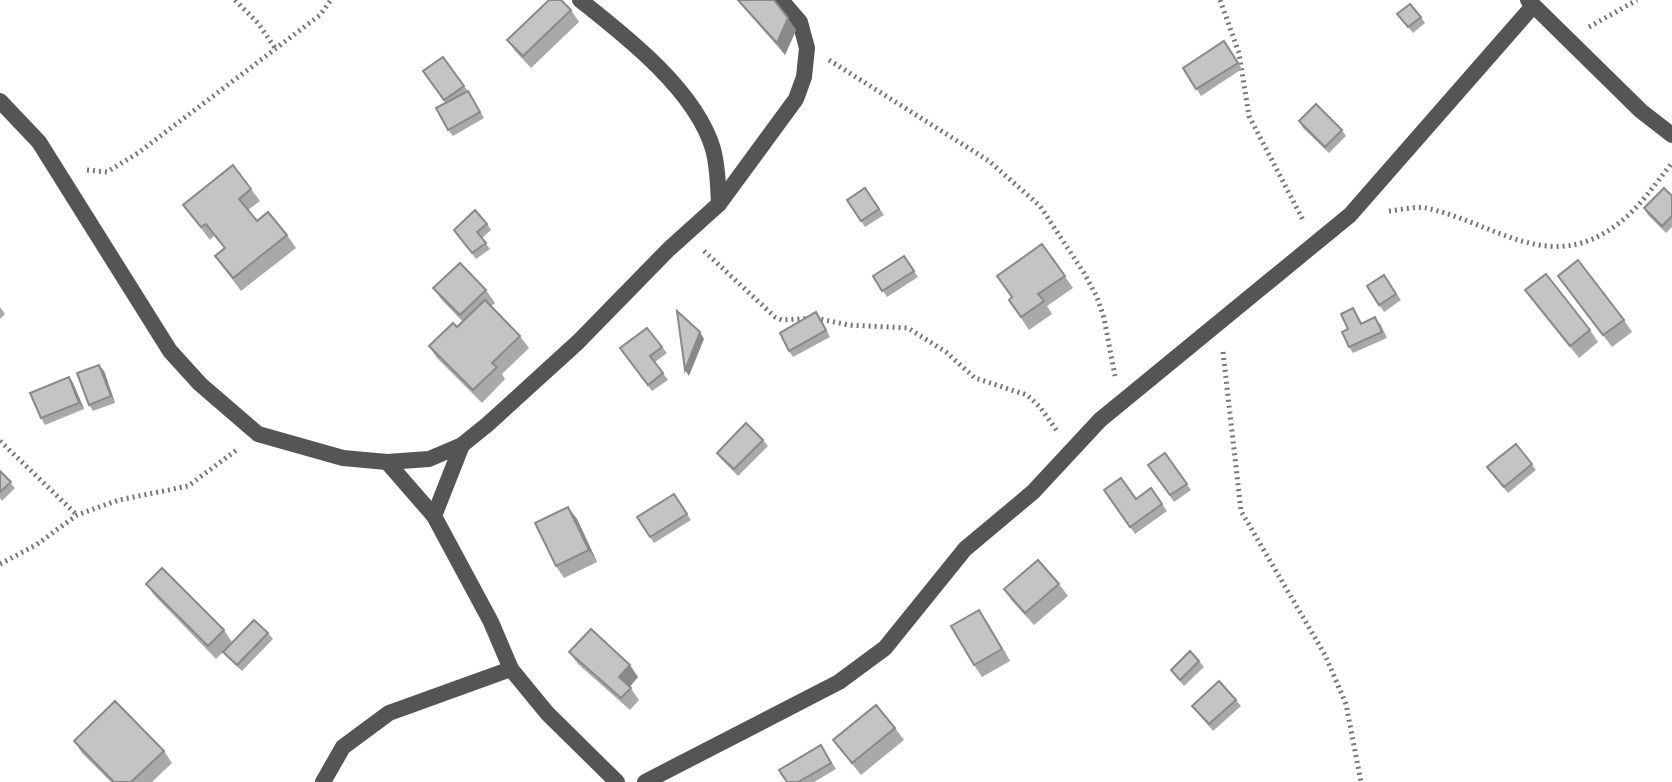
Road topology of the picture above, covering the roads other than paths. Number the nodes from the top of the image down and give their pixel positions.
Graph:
1 (580, 0) edge
2 (781, 0) edge
3 (1531, 3) edge
4 (0, 101) edge
5 (1672, 135) edge
6 (719, 204) junction
7 (462, 445) junction
8 (387, 462) junction
9 (434, 516) junction
10 (511, 669) junction
11 (323, 782) edge
12 (617, 782) edge
13 (645, 782) edge

1 - 6 street
2 - 6 street
3 - 5 street
3 - 13 street
4 - 8 street
6 - 7 street
7 - 8 street
7 - 9 street
8 - 9 street
9 - 10 street
10 - 11 street
10 - 12 street

